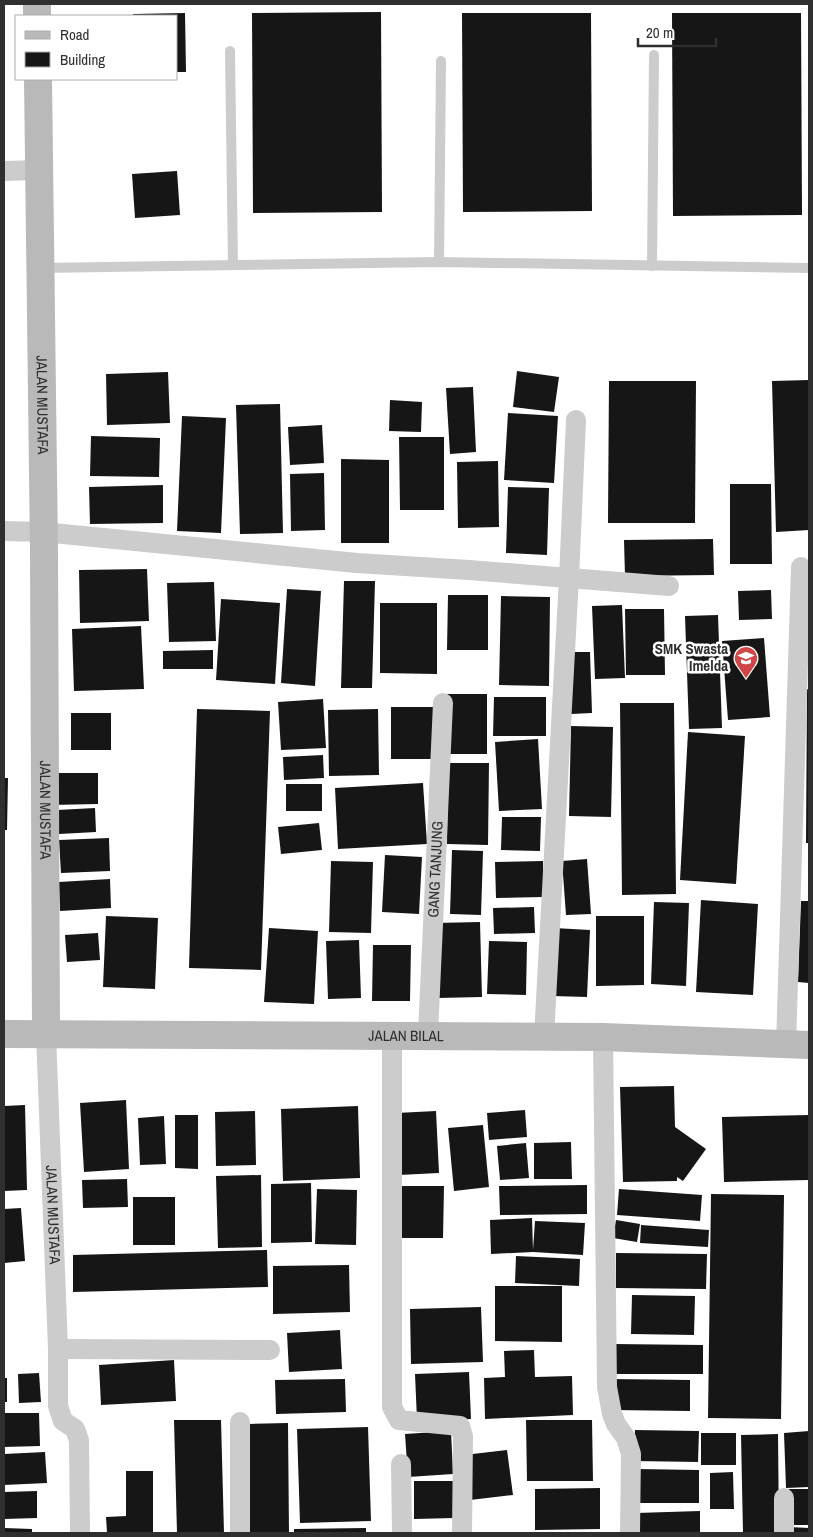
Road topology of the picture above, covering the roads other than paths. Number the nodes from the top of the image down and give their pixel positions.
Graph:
1 (230, 51) dead end
2 (654, 55) dead end
3 (441, 60) dead end
4 (38, 80) edge
5 (39, 170) junction
6 (4, 171) edge
7 (439, 262) junction
8 (233, 265) junction
9 (652, 266) junction
10 (40, 268) junction
11 (809, 268) edge
12 (576, 420) dead end
13 (4, 531) edge
14 (43, 532) junction
15 (801, 567) dead end
16 (570, 578) junction
17 (669, 586) dead end
18 (443, 703) dead end
19 (4, 1034) edge
20 (46, 1034) junction
21 (428, 1035) junction
22 (392, 1036) junction
23 (544, 1036) junction
24 (603, 1037) junction
25 (798, 1045) edge
26 (58, 1349) junction
27 (270, 1350) dead end
28 (240, 1422) dead end
29 (401, 1464) dead end
30 (784, 1498) dead end
31 (80, 1533) edge
32 (240, 1533) edge
33 (402, 1533) edge
34 (462, 1533) edge
35 (630, 1533) edge
36 (784, 1533) edge

1 - 8 lane
2 - 9 lane
3 - 7 lane
4 - 5 street, JALAN MUSTAFA
5 - 6 street
5 - 10 street, JALAN MUSTAFA
7 - 8 lane
7 - 9 lane
8 - 10 lane
9 - 11 lane
10 - 14 street, JALAN MUSTAFA
12 - 16 street
13 - 14 street
14 - 16 street
14 - 20 street, JALAN MUSTAFA
15 - 25 street
16 - 17 street
16 - 23 street
18 - 21 street, GANG TANJUNG
19 - 20 street, JALAN BILAL
20 - 22 street, JALAN BILAL
20 - 26 street, JALAN MUSTAFA
21 - 22 street, JALAN BILAL
21 - 23 street, JALAN BILAL
22 - 34 street
23 - 24 street, JALAN BILAL
24 - 25 street, JALAN BILAL
24 - 35 street
26 - 27 street
26 - 31 street, JALAN MUSTAFA
28 - 32 street
29 - 33 street
30 - 36 street

